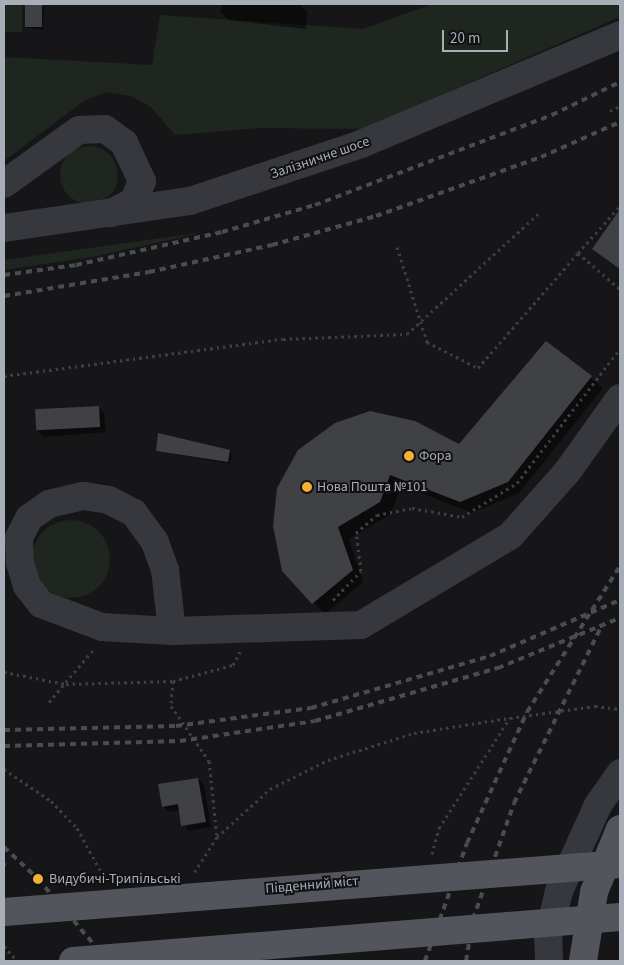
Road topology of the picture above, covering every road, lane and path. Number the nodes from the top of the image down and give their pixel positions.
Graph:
1 (620, 35) edge
2 (620, 106) edge
3 (610, 111) dead end
4 (4, 184) edge
5 (620, 206) edge
6 (538, 214) dead end
7 (102, 217) junction
8 (4, 228) edge
9 (397, 247) dead end
10 (578, 253) junction
11 (620, 289) edge
12 (420, 322) junction
13 (620, 349) edge
14 (4, 376) edge
15 (620, 398) edge
16 (327, 606) dead end
17 (112, 628) junction
18 (253, 628) junction
19 (172, 631) junction
20 (4, 672) edge
21 (173, 681) junction
22 (66, 684) junction
23 (49, 702) dead end
24 (620, 709) edge
25 (510, 718) junction
26 (4, 769) edge
27 (620, 773) edge
28 (620, 829) edge
29 (217, 837) junction
30 (431, 856) dead end
31 (4, 864) edge
32 (8, 864) dead end
33 (620, 864) edge
34 (189, 881) dead end
35 (108, 884) dead end
36 (4, 912) edge
37 (620, 916) edge
38 (4, 946) edge
39 (17, 961) edge
40 (73, 961) edge
41 (549, 961) edge
42 (583, 961) edge

1 - 7 street, Залізничне шосе
2 - 3 path
4 - 7 street
5 - 10 path
6 - 12 path
7 - 8 street, Залізничне шосе
9 - 12 path
10 - 11 path
10 - 12 path
12 - 14 path
13 - 16 path
15 - 18 street
17 - 19 street
17 - 19 street
17 - 22 path
18 - 19 street
18 - 21 path
20 - 22 path
21 - 22 path
21 - 29 path
22 - 23 path
24 - 25 path
25 - 29 path
25 - 30 path
26 - 35 path
27 - 41 street
28 - 42 main road, bridge
29 - 34 path
31 - 32 path
33 - 36 main road, Південний міст, bridge
37 - 40 main road, bridge
38 - 39 path

